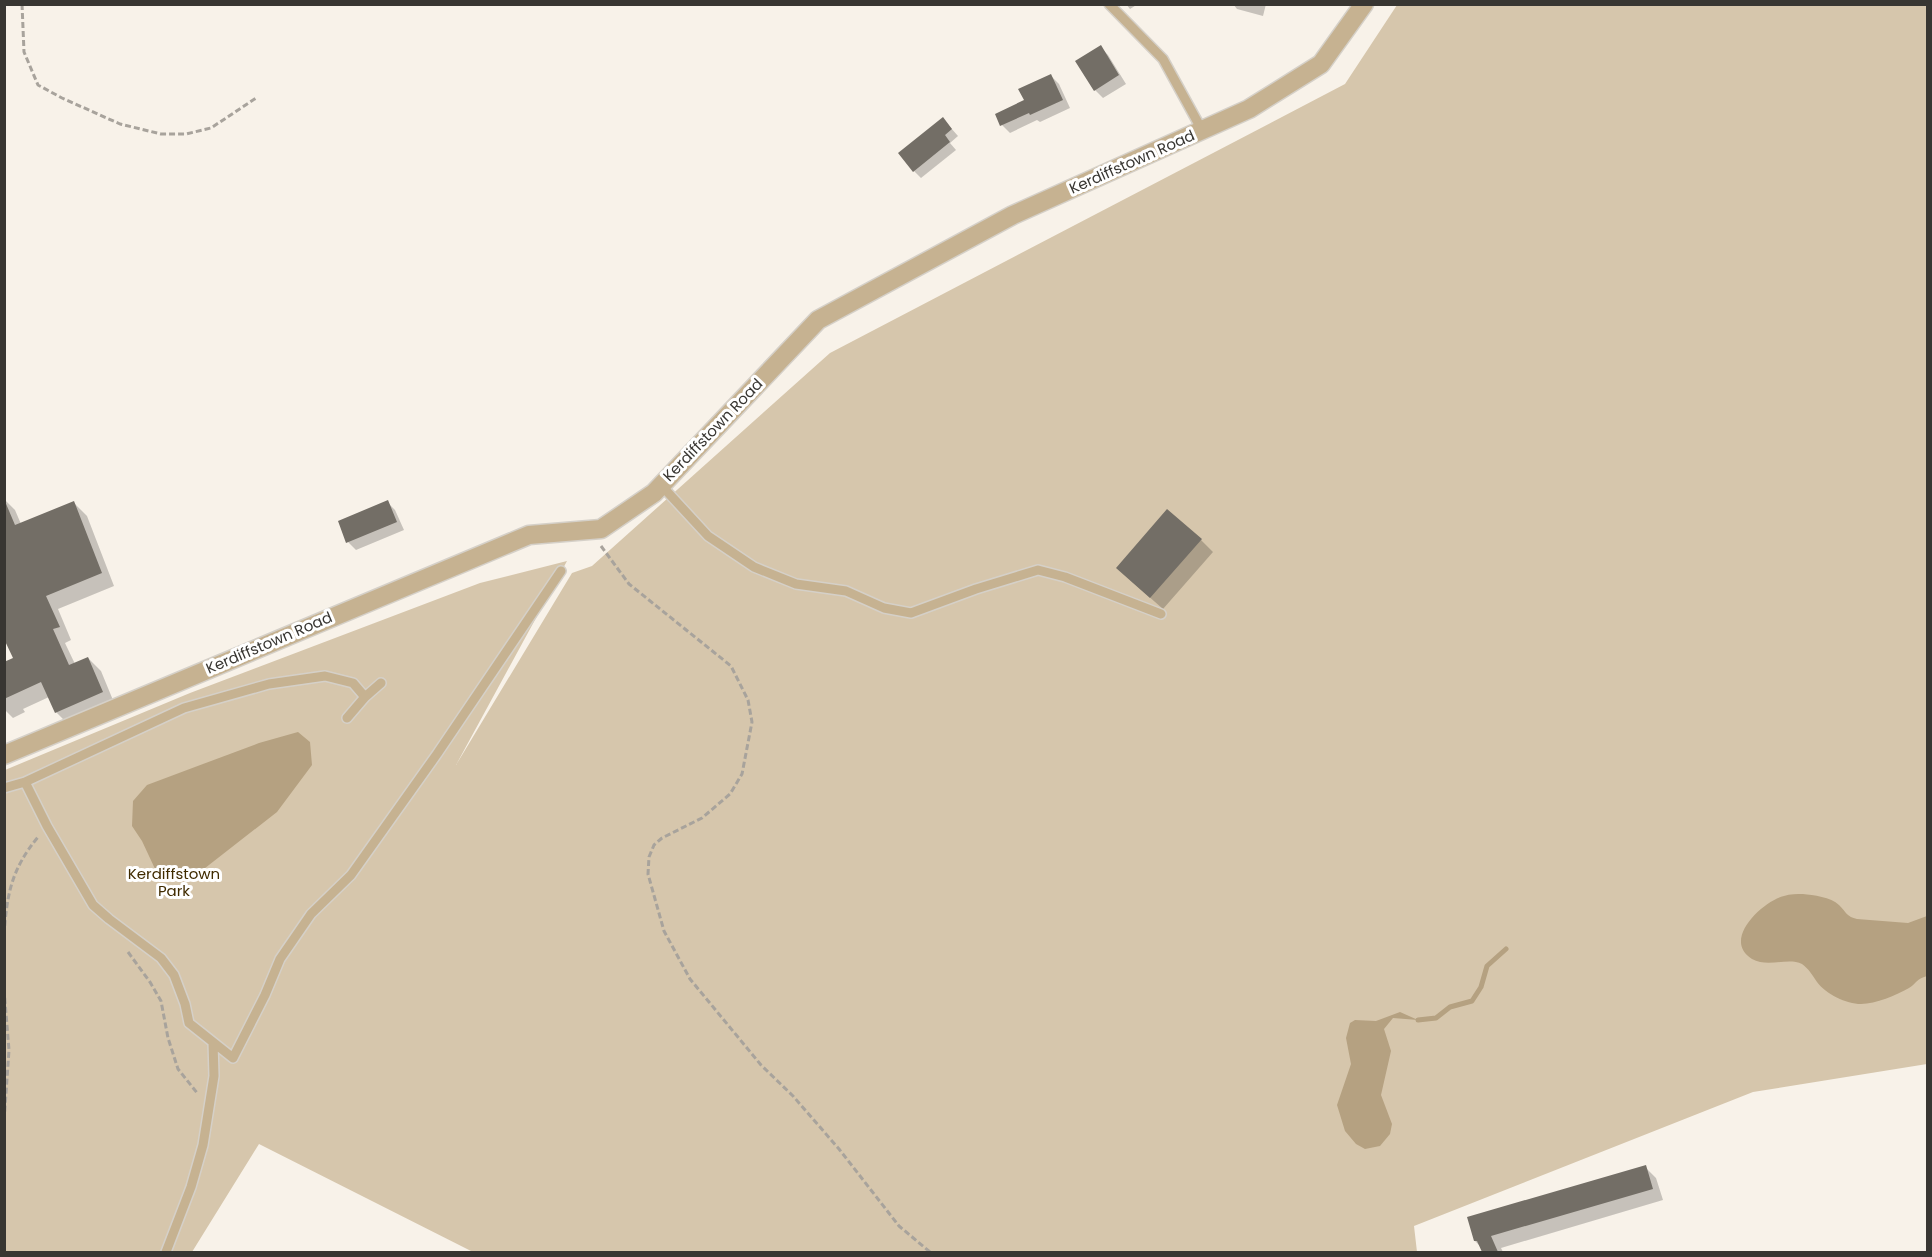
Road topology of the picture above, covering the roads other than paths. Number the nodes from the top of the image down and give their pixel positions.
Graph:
1 (1109, 4) edge
2 (1364, 4) edge
3 (1202, 130) junction
4 (661, 485) junction
5 (561, 571) dead end
6 (1161, 614) dead end
7 (381, 683) dead end
8 (365, 697) junction
9 (347, 718) dead end
10 (4, 755) edge
11 (25, 782) junction
12 (4, 788) edge
13 (213, 1042) junction
14 (166, 1252) edge

1 - 3 lane
2 - 3 street, Kerdiffstown Road
3 - 4 street, Kerdiffstown Road
4 - 6 lane
4 - 10 street, Kerdiffstown Road
5 - 13 lane
7 - 8 lane
8 - 9 lane
8 - 11 lane
11 - 12 lane
11 - 13 lane
13 - 14 lane

